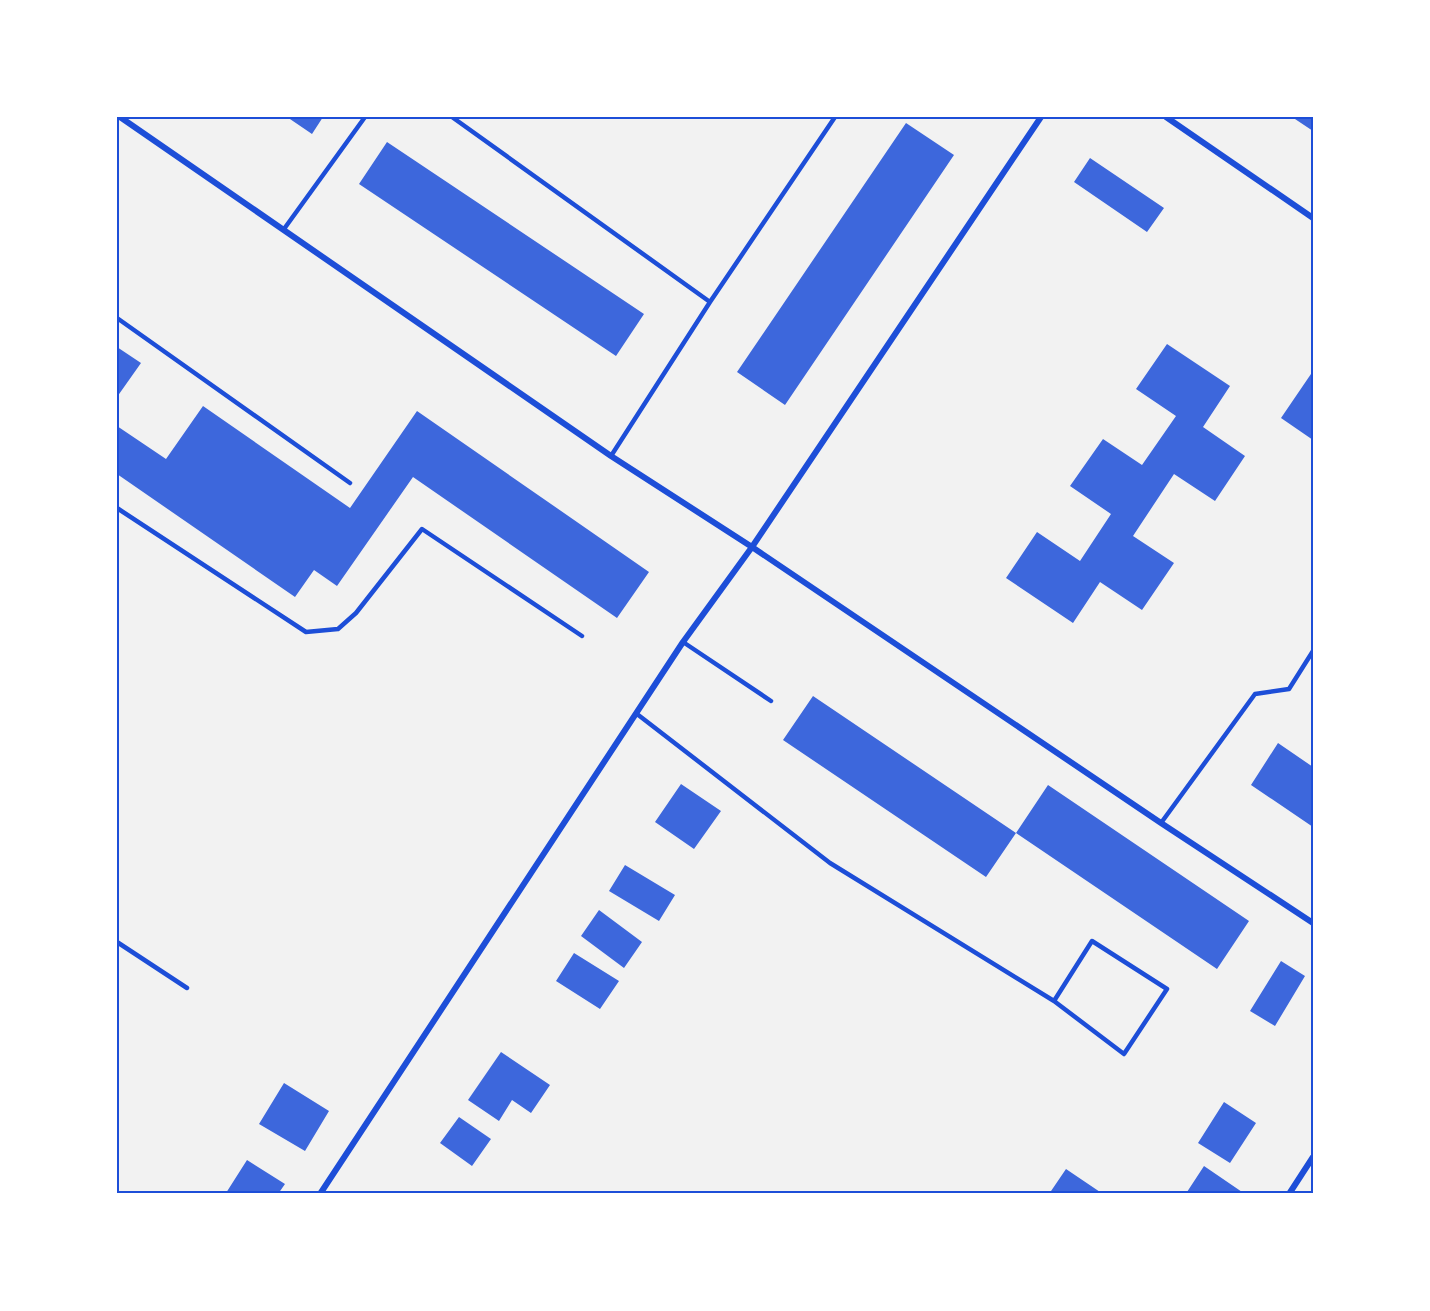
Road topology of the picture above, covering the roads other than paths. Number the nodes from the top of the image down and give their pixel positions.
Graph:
1 (120, 117) edge
2 (365, 117) edge
3 (453, 117) edge
4 (835, 117) edge
5 (1041, 117) edge
6 (1166, 117) edge
7 (1313, 218) edge
8 (284, 229) junction
9 (710, 302) junction
10 (117, 318) edge
11 (611, 456) junction
12 (351, 483) dead end
13 (117, 508) edge
14 (752, 547) junction
15 (582, 636) dead end
16 (684, 642) junction
17 (1313, 651) edge
18 (771, 701) dead end
19 (637, 714) junction
20 (1161, 823) junction
21 (1313, 923) edge
22 (117, 942) edge
23 (187, 988) dead end
24 (1054, 1001) junction
25 (1313, 1157) edge
26 (320, 1194) edge
27 (1289, 1194) edge

1 - 8 street
2 - 8 lane
3 - 9 lane
4 - 9 lane
5 - 14 street
6 - 7 street
8 - 11 street
9 - 11 lane
10 - 12 lane
11 - 14 street
13 - 15 lane
14 - 16 street
14 - 20 street
16 - 18 lane
16 - 19 street
17 - 20 lane
19 - 24 lane
19 - 26 street
20 - 21 street
22 - 23 lane
24 - 24 lane
25 - 27 street

